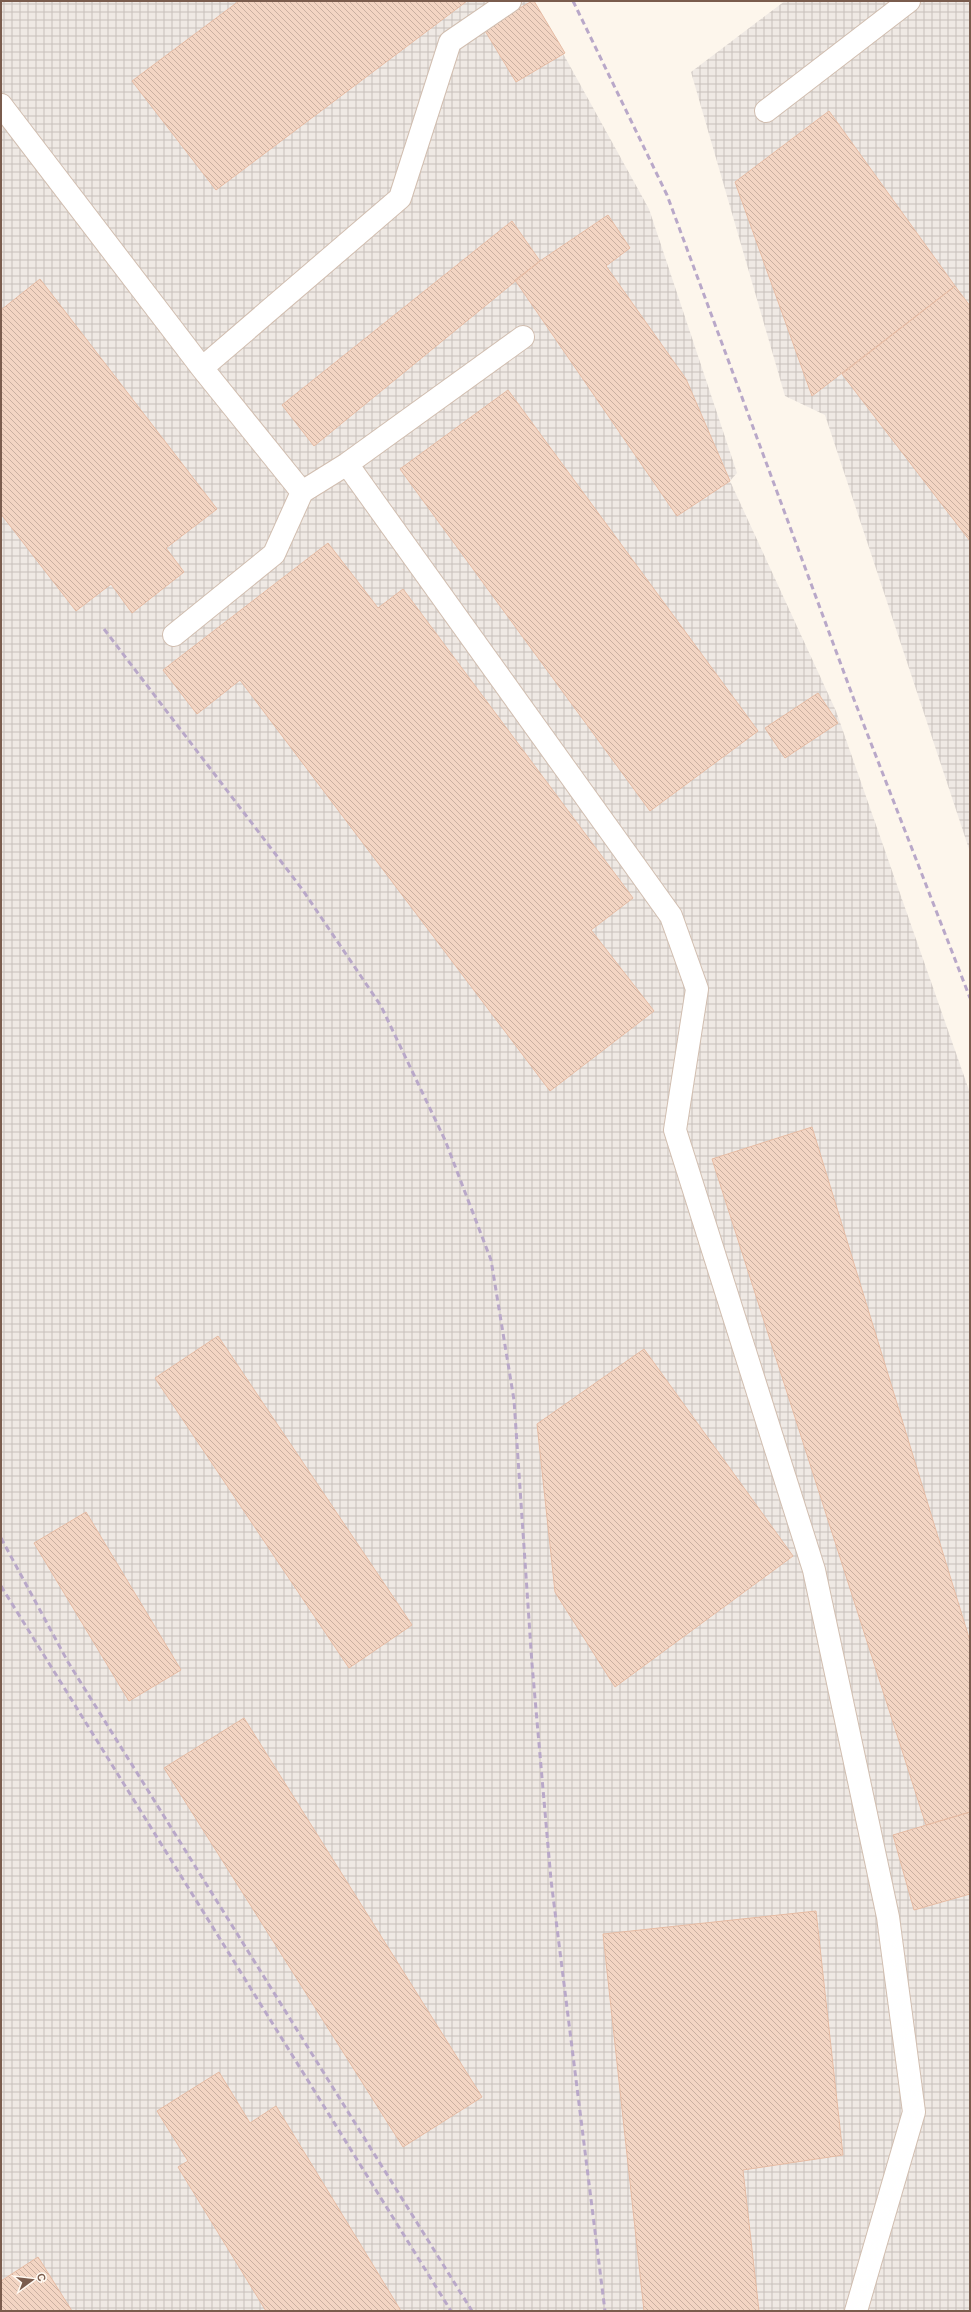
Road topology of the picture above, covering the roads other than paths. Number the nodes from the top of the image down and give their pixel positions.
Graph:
1 (510, 1) edge
2 (909, 1) edge
3 (1, 105) edge
4 (766, 111) dead end
5 (523, 337) dead end
6 (202, 368) junction
7 (347, 464) junction
8 (302, 492) junction
9 (174, 636) dead end
10 (856, 2311) edge

1 - 6 lane
2 - 4 lane
3 - 6 lane
5 - 7 lane
6 - 8 lane
7 - 8 lane
7 - 10 lane
8 - 9 lane

